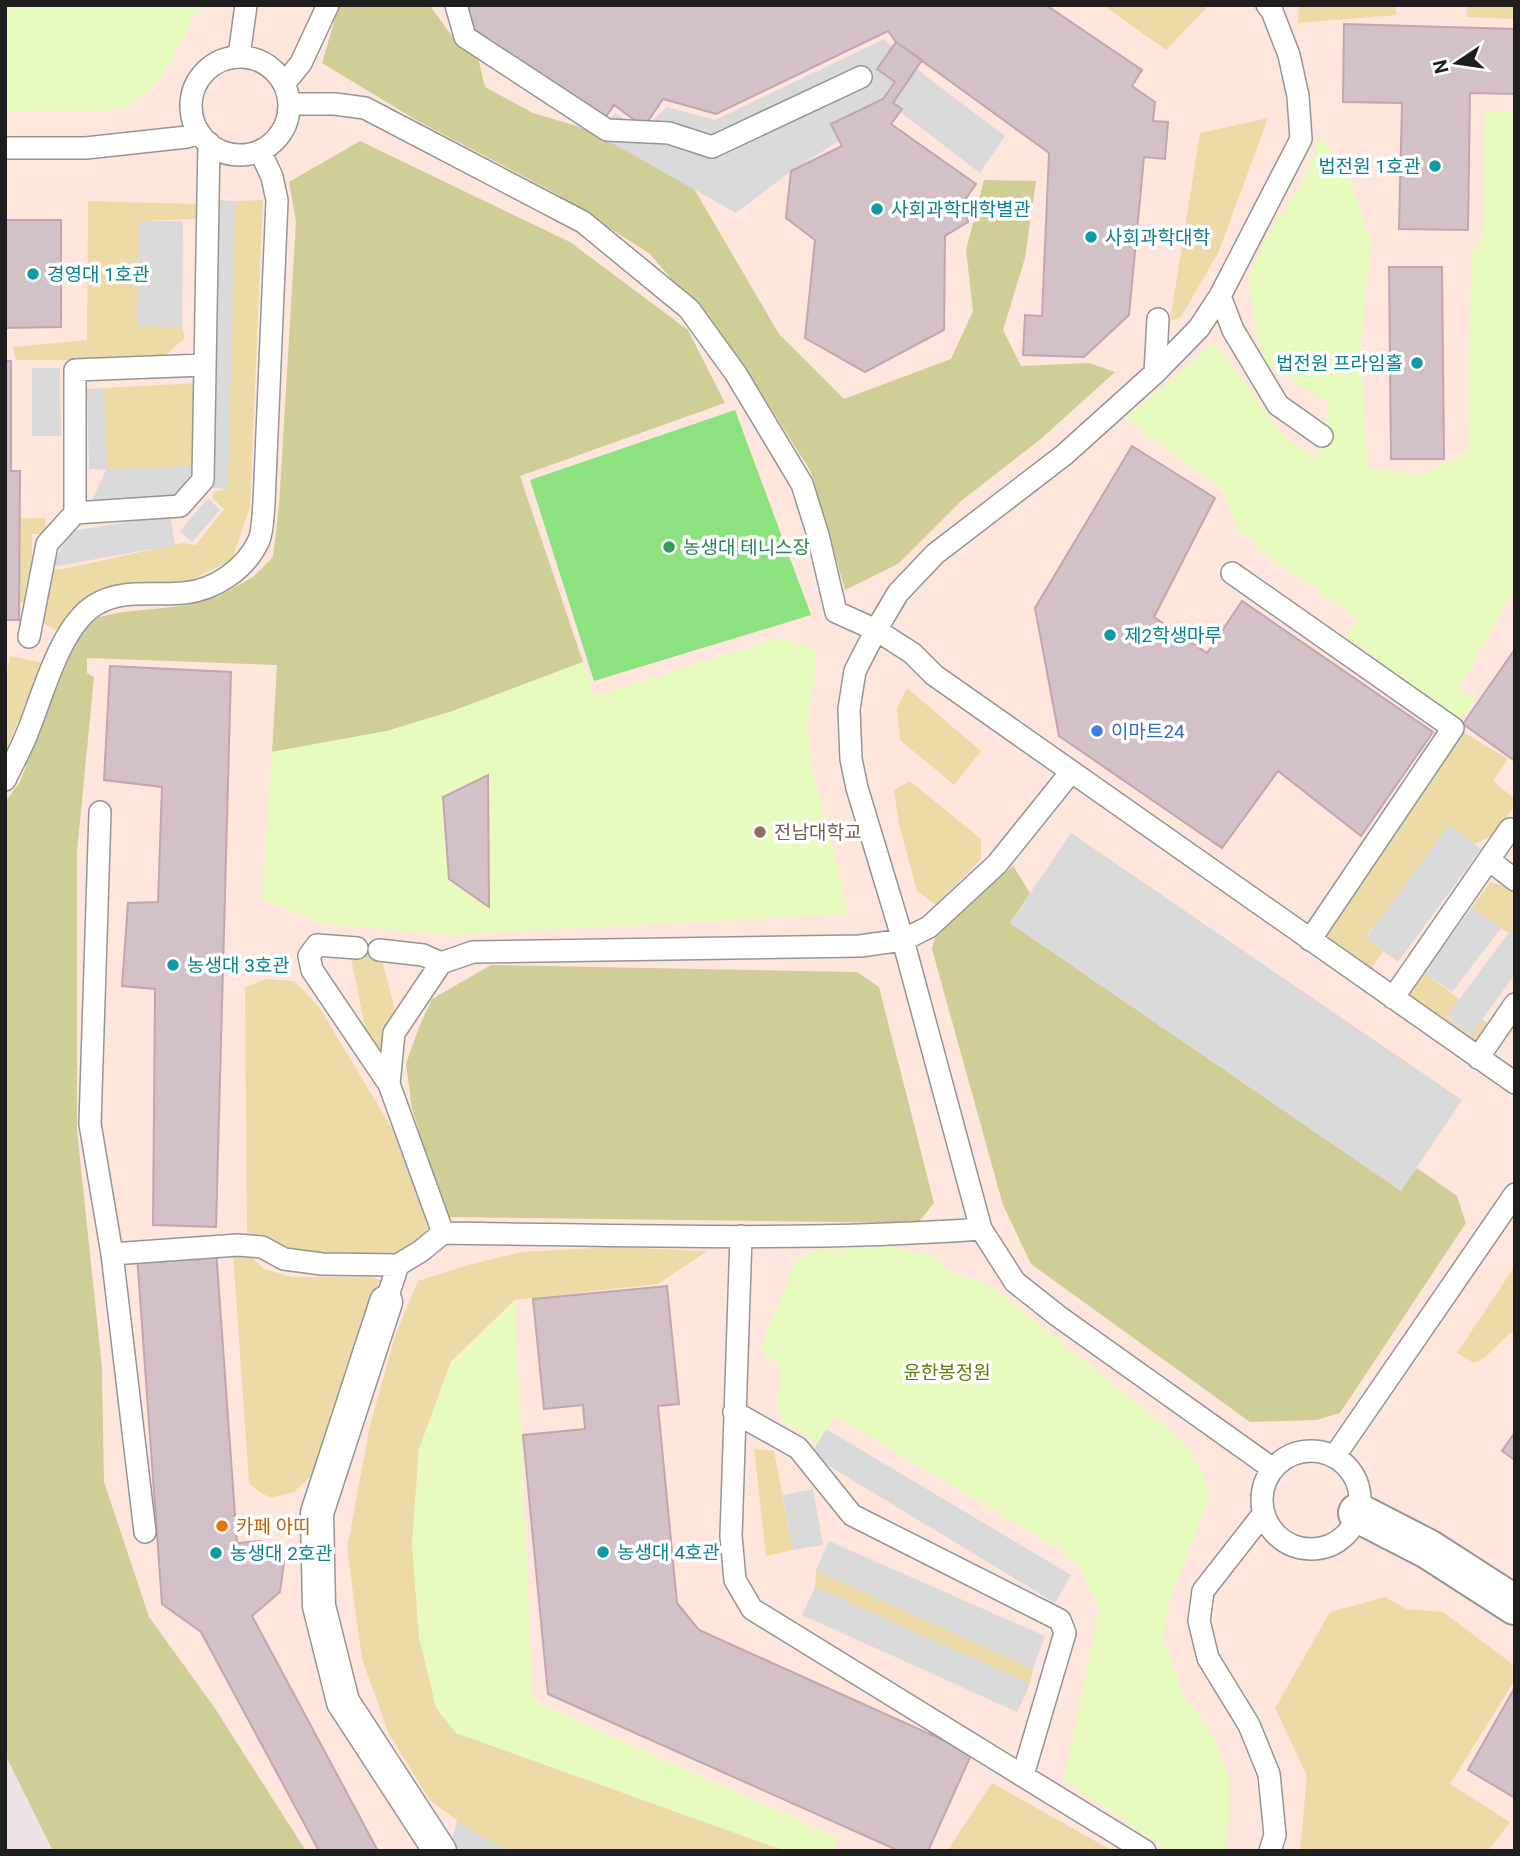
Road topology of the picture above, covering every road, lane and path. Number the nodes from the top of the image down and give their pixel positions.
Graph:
1 (246, 5) edge
2 (328, 5) edge
3 (456, 5) edge
4 (1267, 5) edge
5 (239, 56) junction
6 (861, 77) dead end
7 (286, 94) junction
8 (204, 138) junction
9 (5, 148) edge
10 (260, 151) junction
11 (1220, 296) junction
12 (1158, 319) dead end
13 (204, 365) junction
14 (1155, 373) junction
15 (1322, 436) dead end
16 (75, 513) junction
17 (1232, 573) dead end
18 (876, 630) junction
19 (29, 637) dead end
20 (1071, 772) junction
21 (5, 780) edge
22 (100, 812) dead end
23 (1510, 829) dead end
24 (1489, 860) junction
25 (1515, 880) edge
26 (903, 940) junction
27 (1310, 940) junction
28 (357, 948) dead end
29 (379, 950) dead end
30 (441, 963) junction
31 (1392, 998) junction
32 (1515, 1004) edge
33 (1478, 1058) junction
34 (1515, 1083) edge
35 (389, 1084) junction
36 (1515, 1194) edge
37 (981, 1229) junction
38 (443, 1233) junction
39 (741, 1236) junction
40 (112, 1254) junction
41 (398, 1265) junction
42 (386, 1301) joint
43 (734, 1412) junction
44 (1334, 1457) junction
45 (1273, 1469) junction
46 (1264, 1513) junction
47 (1358, 1513) junction
48 (145, 1532) dead end
49 (1515, 1605) edge
50 (1023, 1775) junction
51 (440, 1851) edge
52 (1145, 1851) edge
53 (1270, 1851) edge

1 - 5 lane
2 - 7 lane
3 - 6 lane
4 - 11 lane
5 - 7 lane
5 - 8 lane
7 - 10 lane
7 - 18 lane
8 - 9 lane
8 - 10 lane
8 - 13 lane
10 - 21 lane
11 - 14 lane
11 - 15 lane
12 - 14 lane
13 - 16 lane
13 - 16 lane
14 - 18 lane
16 - 19 lane
17 - 27 lane
18 - 20 lane
18 - 26 lane
20 - 26 lane
20 - 27 lane
22 - 40 lane
23 - 24 lane
24 - 25 lane
24 - 31 lane
26 - 30 lane
26 - 37 lane
27 - 31 lane
28 - 35 lane
29 - 30 lane
30 - 35 lane
31 - 33 lane
32 - 33 lane
33 - 34 lane
35 - 38 lane
36 - 44 lane
37 - 39 lane
37 - 45 lane
38 - 39 lane
38 - 41 lane
39 - 43 lane
40 - 41 lane
40 - 48 lane
41 - 42 lane
42 - 51 street
43 - 50 lane
43 - 50 lane
44 - 45 lane
44 - 47 lane
45 - 46 lane
46 - 47 lane
46 - 53 lane
47 - 49 street
50 - 52 lane

